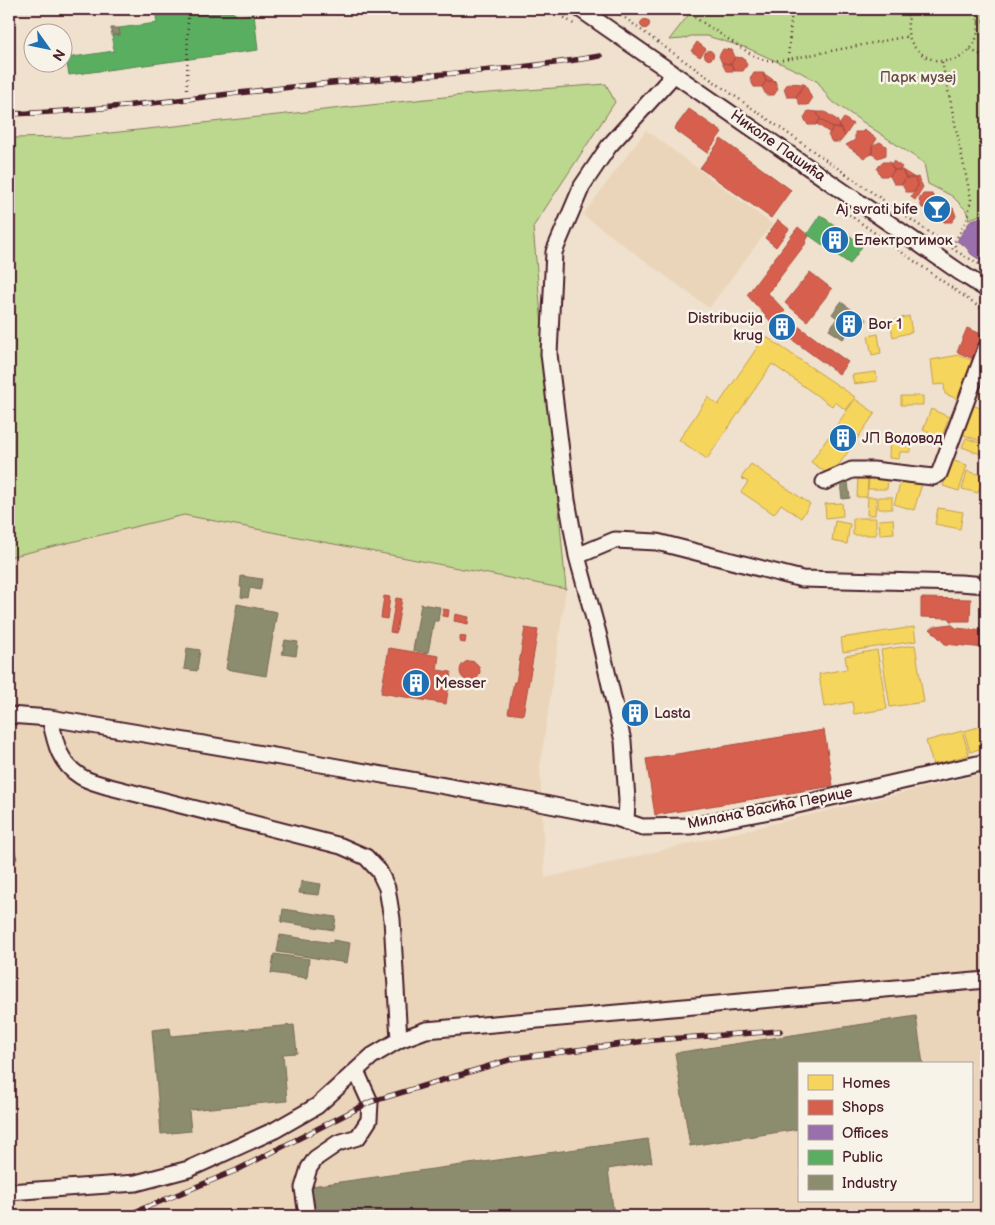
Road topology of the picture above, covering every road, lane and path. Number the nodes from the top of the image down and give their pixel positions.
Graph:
1 (188, 9) edge
2 (552, 9) edge
3 (580, 9) edge
4 (613, 9) edge
5 (682, 9) edge
6 (792, 9) edge
7 (898, 9) edge
8 (912, 9) edge
9 (974, 9) edge
10 (909, 16) junction
11 (986, 20) edge
12 (978, 22) junction
13 (576, 25) dead end
14 (909, 36) junction
15 (970, 50) junction
16 (986, 57) edge
17 (788, 59) junction
18 (942, 62) junction
19 (672, 72) junction
20 (188, 89) dead end
21 (835, 205) dead end
22 (956, 250) junction
23 (986, 268) edge
24 (983, 284) edge
25 (986, 312) edge
26 (986, 348) edge
27 (824, 482) dead end
28 (577, 556) junction
29 (986, 584) edge
30 (9, 715) edge
31 (50, 718) junction
32 (986, 762) edge
33 (626, 822) junction
34 (986, 980) edge
35 (399, 1040) junction
36 (356, 1071) junction
37 (9, 1192) edge
38 (307, 1216) edge

1 - 20 path
2 - 13 path
3 - 19 street, Николе Пашића
4 - 22 path
5 - 17 path
6 - 17 path
7 - 10 path
8 - 10 path
9 - 12 path
10 - 14 path
11 - 12 path
12 - 15 path
14 - 17 path
14 - 18 path
15 - 16 path
15 - 18 path
18 - 22 path
19 - 24 street, Николе Пашића
19 - 28 street
21 - 25 path
22 - 23 path
26 - 27 street
28 - 29 street
28 - 33 street
30 - 31 street, Милана Васића Перице
31 - 33 street, Милана Васића Перице
31 - 35 street
32 - 33 street, Милана Васића Перице
34 - 35 street
35 - 36 street
36 - 37 street
36 - 38 street

